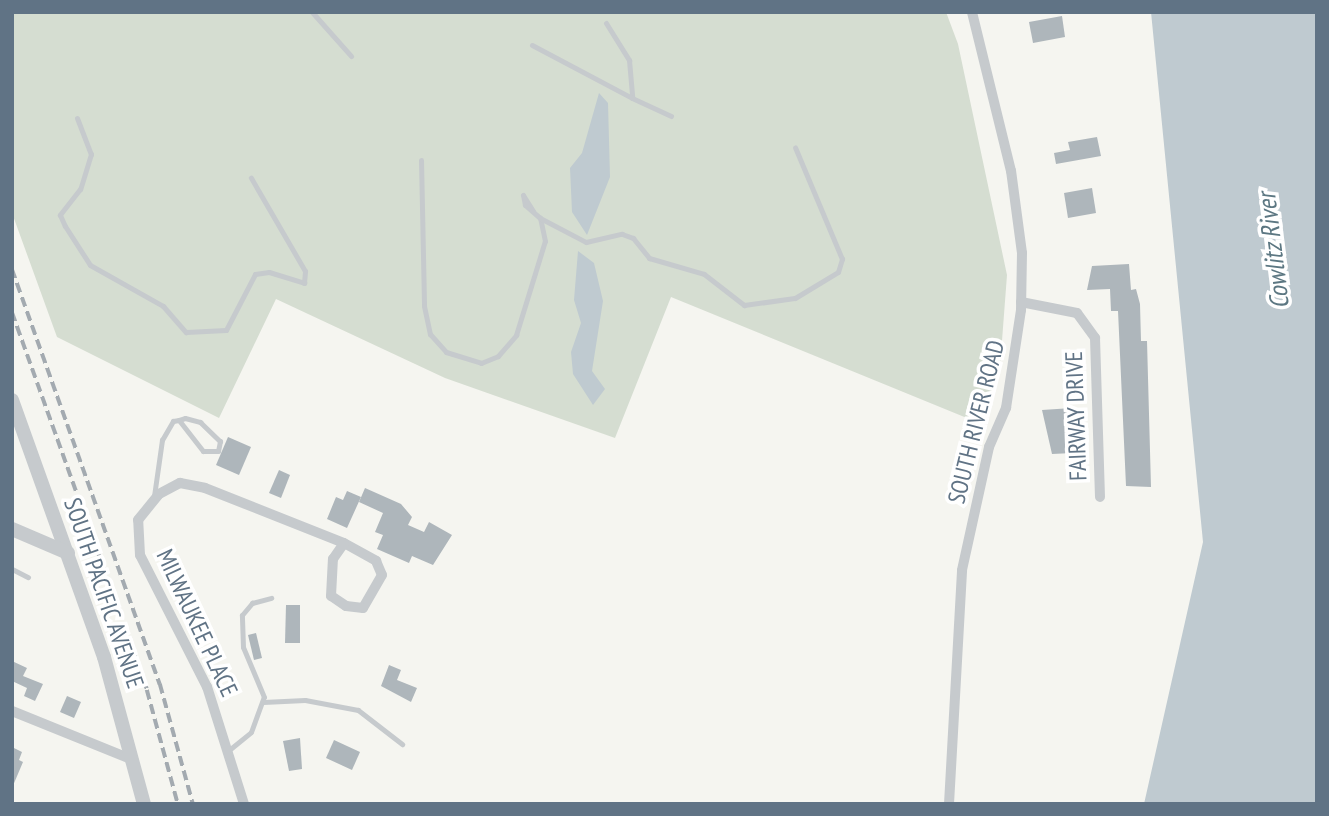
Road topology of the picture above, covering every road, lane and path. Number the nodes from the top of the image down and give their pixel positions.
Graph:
1 (312, 12) edge
2 (972, 12) edge
3 (606, 23) dead end
4 (532, 45) dead end
5 (351, 56) dead end
6 (632, 98) junction
7 (671, 116) dead end
8 (77, 118) dead end
9 (795, 147) dead end
10 (421, 160) dead end
11 (251, 178) dead end
12 (533, 211) dead end
13 (540, 218) junction
14 (1021, 302) junction
15 (12, 400) edge
16 (179, 420) junction
17 (1100, 497) dead end
18 (152, 502) junction
19 (13, 531) edge
20 (344, 543) junction
21 (68, 553) junction
22 (12, 569) edge
23 (28, 577) dead end
24 (271, 598) dead end
25 (263, 702) junction
26 (12, 711) edge
27 (402, 744) dead end
28 (229, 750) junction
29 (133, 760) junction
30 (144, 804) edge
31 (244, 804) edge
32 (949, 804) edge

1 - 5 lane
2 - 14 street, SOUTH RIVER ROAD
3 - 6 lane
4 - 6 lane
6 - 7 lane
8 - 11 lane
9 - 13 lane
10 - 13 lane
12 - 13 lane
14 - 17 street, FAIRWAY DRIVE
14 - 32 street, SOUTH RIVER ROAD
15 - 21 street, SOUTH PACIFIC AVENUE
16 - 16 lane
16 - 18 lane
18 - 20 street
18 - 28 street, MILWAUKEE PLACE
19 - 21 street
20 - 20 street
21 - 29 street, SOUTH PACIFIC AVENUE
22 - 23 lane
24 - 25 lane
25 - 27 lane
25 - 28 lane
26 - 29 street
28 - 31 street, MILWAUKEE PLACE
29 - 30 street, SOUTH PACIFIC AVENUE

